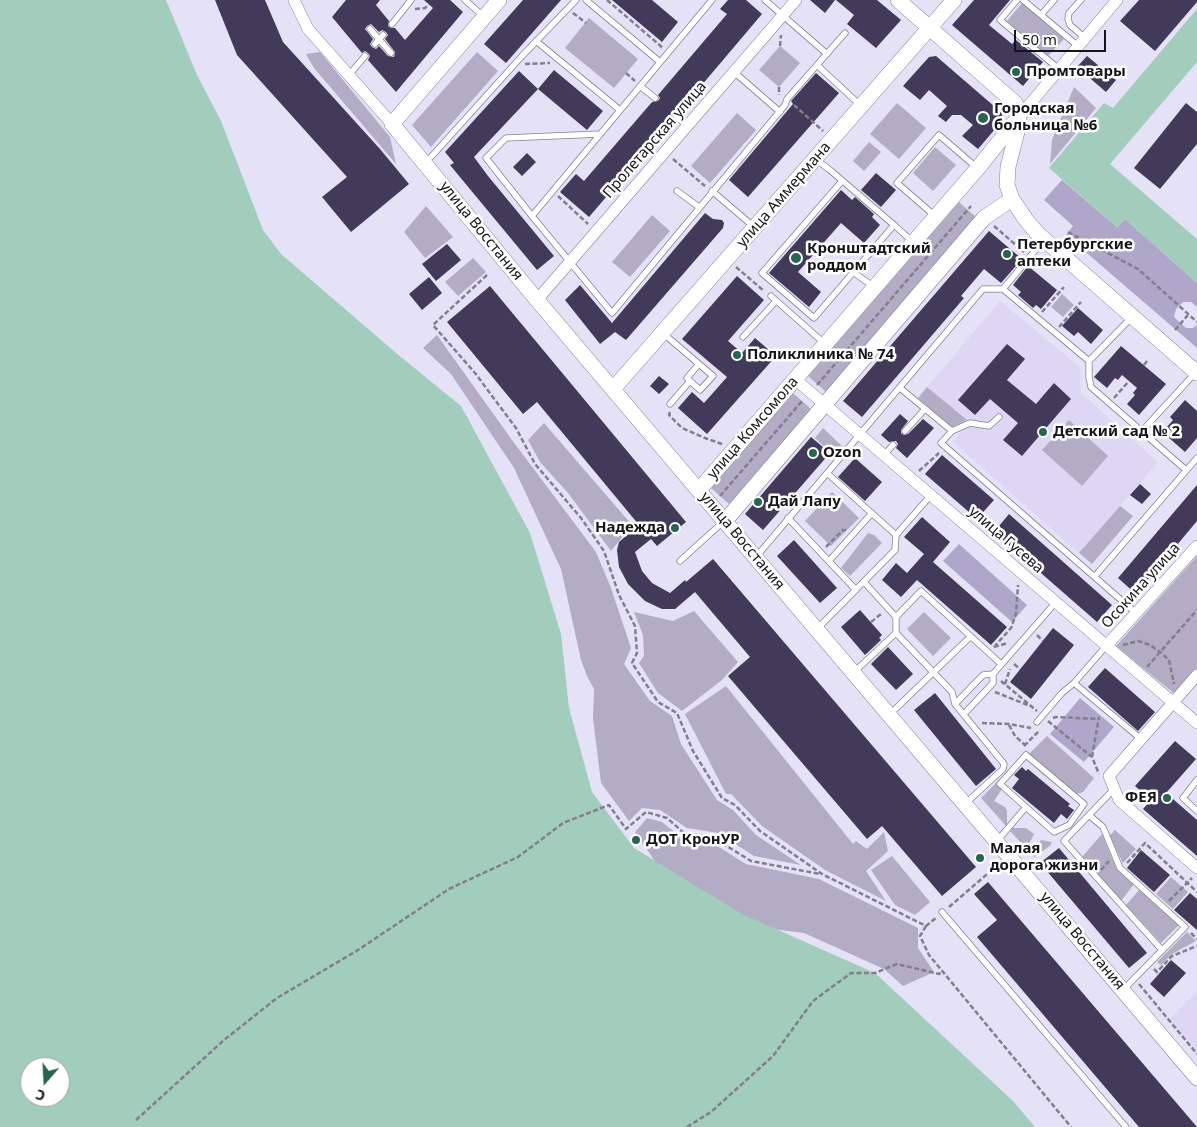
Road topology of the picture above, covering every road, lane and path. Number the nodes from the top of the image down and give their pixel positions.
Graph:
1 (294, 0) edge
2 (411, 0) edge
3 (465, 0) edge
4 (500, 0) edge
5 (576, 0) edge
6 (586, 0) edge
7 (607, 0) edge
8 (712, 0) edge
9 (766, 0) edge
10 (796, 0) edge
11 (898, 0) edge
12 (954, 0) edge
13 (1018, 0) edge
14 (1023, 0) edge
15 (1054, 0) edge
16 (1081, 0) edge
17 (1117, 0) edge
18 (570, 10) dead end
19 (783, 15) junction
20 (1041, 15) junction
21 (485, 17) junction
22 (586, 23) dead end
23 (392, 24) dead end
24 (370, 28) dead end
25 (930, 28) junction
26 (845, 33) dead end
27 (536, 41) junction
28 (1081, 42) junction
29 (660, 45) dead end
30 (391, 53) dead end
31 (827, 54) junction
32 (365, 56) dead end
33 (660, 62) junction
34 (553, 63) dead end
35 (514, 64) junction
36 (817, 65) junction
37 (1059, 69) junction
38 (734, 72) junction
39 (349, 76) junction
40 (640, 86) junction
41 (655, 98) dead end
42 (793, 104) dead end
43 (862, 106) junction
44 (620, 110) junction
45 (780, 112) junction
46 (676, 116) dead end
47 (1019, 117) junction
48 (813, 122) dead end
49 (392, 124) junction
50 (688, 126) junction
51 (600, 134) junction
52 (665, 152) junction
53 (431, 157) dead end
54 (815, 159) junction
55 (978, 168) junction
56 (842, 181) junction
57 (678, 190) dead end
58 (553, 191) junction
59 (712, 191) junction
60 (1012, 199) junction
61 (971, 206) dead end
62 (699, 207) junction
63 (532, 216) junction
64 (936, 216) junction
65 (588, 224) dead end
66 (894, 225) junction
67 (755, 227) junction
68 (1068, 232) dead end
69 (1044, 239) junction
70 (914, 242) junction
71 (727, 259) junction
72 (569, 263) junction
73 (853, 272) junction
74 (487, 275) dead end
75 (1064, 287) dead end
76 (874, 288) junction
77 (1003, 289) junction
78 (774, 298) junction
79 (537, 300) junction
80 (1081, 302) dead end
81 (1188, 314) junction
82 (1132, 316) junction
83 (1037, 318) junction
84 (1197, 322) edge
85 (1175, 330) dead end
86 (662, 332) junction
87 (1054, 332) junction
88 (744, 337) dead end
89 (826, 344) junction
90 (1089, 361) junction
91 (1147, 361) dead end
92 (699, 364) junction
93 (1144, 365) dead end
94 (1196, 372) edge
95 (795, 380) junction
96 (690, 381) junction
97 (1129, 381) dead end
98 (900, 388) junction
99 (613, 389) junction
100 (810, 392) junction
101 (1110, 403) junction
102 (824, 404) junction
103 (670, 405) joint
104 (925, 408) junction
105 (1000, 417) dead end
106 (905, 431) dead end
107 (952, 431) junction
108 (1142, 432) junction
109 (859, 435) junction
110 (893, 445) dead end
111 (730, 446) dead end
112 (946, 447) junction
113 (884, 455) junction
114 (1197, 458) edge
115 (1186, 470) junction
116 (827, 474) junction
117 (914, 475) dead end
118 (699, 490) junction
119 (931, 495) junction
120 (716, 500) dead end
121 (872, 514) junction
122 (788, 518) junction
123 (725, 521) junction
124 (896, 535) junction
125 (1197, 546) edge
126 (756, 557) junction
127 (680, 561) dead end
128 (829, 561) junction
129 (1019, 571) junction
130 (1095, 576) junction
131 (864, 582) junction
132 (856, 590) junction
133 (1056, 602) junction
134 (888, 608) junction
135 (1197, 610) edge
136 (1136, 613) junction
137 (896, 617) junction
138 (871, 622) dead end
139 (816, 629) junction
140 (896, 633) junction
141 (970, 637) junction
142 (1124, 645) dead end
143 (1106, 646) junction
144 (1160, 652) junction
145 (988, 653) junction
146 (1012, 662) dead end
147 (1151, 663) dead end
148 (1001, 664) junction
149 (854, 673) junction
150 (933, 673) junction
151 (993, 674) junction
152 (1197, 676) edge
153 (1074, 683) junction
154 (1005, 684) junction
155 (1175, 688) dead end
156 (988, 689) junction
157 (1173, 702) junction
158 (955, 704) junction
159 (1033, 707) junction
160 (1101, 709) dead end
161 (964, 714) junction
162 (889, 715) junction
163 (1042, 715) junction
164 (1099, 719) junction
165 (1048, 720) junction
166 (971, 722) junction
167 (1037, 722) dead end
168 (1197, 723) edge
169 (1009, 724) junction
170 (1141, 739) junction
171 (1024, 745) dead end
172 (1197, 780) edge
173 (1114, 789) junction
174 (965, 804) junction
175 (1026, 808) junction
176 (1197, 811) edge
177 (1089, 815) junction
178 (1076, 816) junction
179 (1084, 821) junction
180 (997, 842) junction
181 (1008, 855) junction
182 (1115, 855) junction
183 (1197, 868) edge
184 (1121, 870) junction
185 (822, 874) junction
186 (1197, 874) edge
187 (1095, 877) junction
188 (1188, 883) junction
189 (1197, 892) edge
190 (953, 903) dead end
191 (1163, 907) junction
192 (942, 912) joint
193 (926, 926) junction
194 (1197, 946) edge
195 (1162, 950) junction
196 (943, 971) junction
197 (1158, 972) dead end
198 (1135, 979) junction
199 (1122, 990) junction
200 (1197, 1054) edge
201 (1197, 1078) edge
202 (136, 1120) dead end
203 (686, 1127) edge
204 (1071, 1127) edge
205 (1126, 1127) edge

1 - 39 street, улица Восстания
2 - 23 lane
3 - 21 lane
4 - 21 street
5 - 27 lane
6 - 33 lane
7 - 29 path
8 - 33 lane
9 - 19 lane
10 - 19 street, Пролетарская улица
11 - 25 street
12 - 25 street, улица Аммермана
13 - 37 lane
14 - 20 lane
15 - 20 lane
16 - 28 lane
17 - 28 street, улица Комсомола
18 - 22 path
19 - 31 lane
19 - 38 street, Пролетарская улица
20 - 28 lane
21 - 49 street
24 - 30 lane
25 - 43 street, улица Аммермана
25 - 47 street
26 - 31 lane
27 - 35 lane
27 - 44 lane
28 - 37 street, улица Комсомола
31 - 36 lane
32 - 39 lane
33 - 40 lane
34 - 35 path
35 - 53 lane
36 - 43 lane
36 - 45 lane
37 - 47 street, улица Комсомола
38 - 45 lane
38 - 50 street, Пролетарская улица
39 - 49 street, улица Восстания
40 - 41 lane
40 - 44 lane
42 - 48 path
43 - 54 street, улица Аммермана
44 - 51 lane
45 - 59 lane
46 - 50 lane
47 - 55 street, улица Комсомола
47 - 60 street
49 - 79 street, улица Восстания
50 - 52 street, Пролетарская улица
51 - 58 lane
51 - 63 lane
52 - 59 path
52 - 72 street, Пролетарская улица
54 - 56 lane
54 - 67 street, улица Аммермана
55 - 64 street, улица Комсомола
55 - 64 lane
56 - 66 lane
56 - 73 lane
57 - 62 lane
58 - 63 lane
58 - 65 path
59 - 62 lane
59 - 67 lane
60 - 69 street
60 - 102 street
61 - 100 path
62 - 72 lane
63 - 72 lane
64 - 70 street, улица Комсомола
66 - 70 lane
66 - 73 lane
67 - 71 street, улица Аммермана
68 - 81 path
69 - 77 lane
69 - 82 street
70 - 76 street, улица Комсомола
71 - 78 path
71 - 86 street, улица Аммермана
72 - 79 street, Пролетарская улица
73 - 76 lane
74 - 185 path
75 - 83 path
76 - 89 street, улица Комсомола
77 - 83 lane
77 - 98 lane
78 - 88 lane
78 - 89 lane
79 - 99 street, улица Восстания
80 - 87 path
81 - 84 path
81 - 85 path
82 - 90 lane
82 - 94 street
83 - 87 lane
86 - 92 lane
86 - 99 street, улица Аммермана
87 - 90 lane
89 - 95 street, улица Комсомола
90 - 101 lane
91 - 93 path
92 - 96 lane
92 - 96 lane
94 - 108 lane
95 - 100 street, улица Гусева
95 - 118 street, улица Комсомола
96 - 103 lane
97 - 101 path
98 - 104 lane
98 - 109 lane
99 - 118 street, улица Восстания
100 - 102 street, улица Гусева
100 - 120 path
101 - 108 lane
102 - 109 street, улица Гусева
102 - 123 street
103 - 111 path
104 - 106 lane
104 - 107 lane
105 - 107 lane
107 - 112 lane
108 - 115 lane
109 - 113 street, улица Гусева
109 - 116 lane
110 - 113 lane
112 - 117 path
112 - 130 lane
113 - 119 street, улица Гусева
114 - 115 lane
115 - 130 lane
116 - 121 lane
116 - 122 lane
118 - 123 street, улица Восстания
119 - 124 lane
119 - 129 street, улица Гусева
121 - 124 lane
121 - 128 lane
122 - 126 lane
122 - 128 lane
123 - 126 street, улица Восстания
123 - 127 lane
124 - 131 lane
125 - 136 street, Осокина улица
126 - 139 street, улица Восстания
128 - 132 lane
129 - 133 street, улица Гусева
129 - 145 path
130 - 136 lane
131 - 132 lane
131 - 134 lane
132 - 139 lane
133 - 143 street, улица Гусева
133 - 148 lane
134 - 137 lane
134 - 138 path
135 - 144 path
136 - 143 street, Осокина улица
137 - 140 lane
137 - 141 lane
139 - 149 street, улица Восстания
140 - 149 lane
140 - 150 lane
141 - 145 lane
141 - 150 lane
142 - 144 path
143 - 153 lane
143 - 157 street, улица Гусева
144 - 147 path
144 - 155 path
145 - 148 lane
146 - 154 path
148 - 151 lane
149 - 162 street, улица Восстания
150 - 158 lane
150 - 162 lane
151 - 154 path
151 - 156 lane
151 - 158 lane
152 - 157 street
153 - 163 lane
153 - 170 lane
154 - 159 path
156 - 159 path
156 - 161 lane
157 - 168 street, улица Гусева
157 - 170 street
158 - 161 lane
159 - 163 path
160 - 164 path
161 - 166 lane
162 - 174 street, улица Восстания
163 - 165 path
163 - 167 lane
164 - 165 path
164 - 165 path
165 - 169 path
166 - 169 path
166 - 174 lane
169 - 171 path
170 - 173 street
172 - 176 lane
173 - 177 lane
173 - 183 street
174 - 180 street, улица Восстания
175 - 178 lane
175 - 178 lane
175 - 180 lane
177 - 179 lane
177 - 182 lane
178 - 179 lane
179 - 187 lane
180 - 181 street, улица Восстания
181 - 190 path
181 - 199 street, улица Восстания
182 - 184 lane
182 - 187 path
184 - 188 path
184 - 191 lane
185 - 193 path
185 - 202 path
186 - 188 path
187 - 195 lane
188 - 189 path
188 - 191 path
191 - 195 lane
192 - 193 path
192 - 205 lane
193 - 196 path
194 - 197 path
195 - 198 lane
196 - 203 path
196 - 204 path
198 - 199 lane
198 - 200 path
199 - 201 street, улица Восстания

